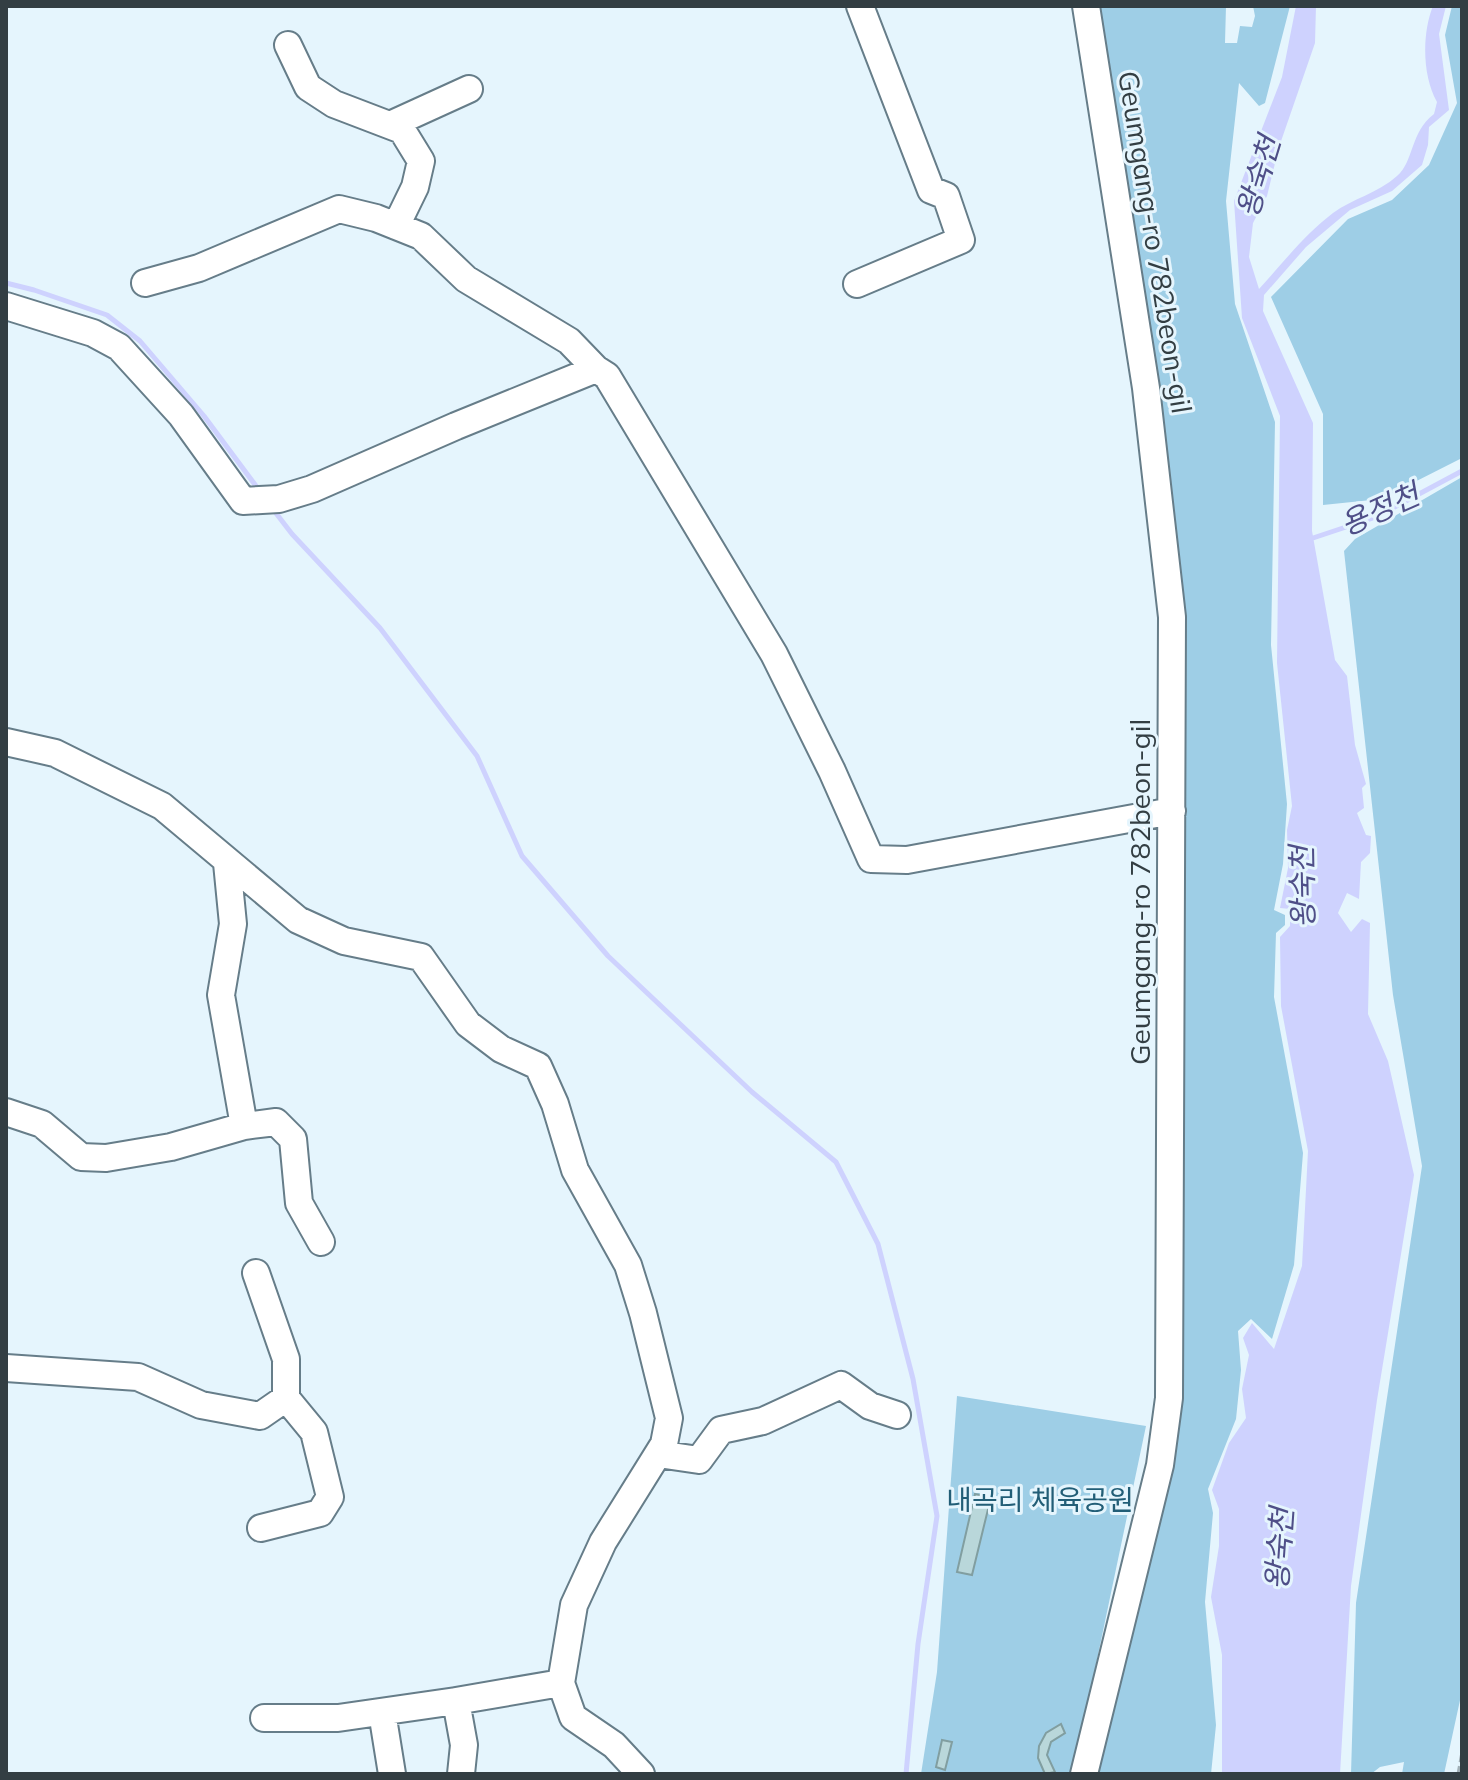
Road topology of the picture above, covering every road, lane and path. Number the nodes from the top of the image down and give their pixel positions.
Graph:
1 (860, 6) edge
2 (1086, 6) edge
3 (288, 45) dead end
4 (469, 89) dead end
5 (390, 125) junction
6 (396, 226) junction
7 (145, 283) dead end
8 (857, 284) dead end
9 (6, 306) edge
10 (596, 369) junction
11 (6, 742) edge
12 (1172, 811) junction
13 (227, 863) junction
14 (6, 1112) edge
15 (244, 1126) junction
16 (321, 1242) dead end
17 (256, 1273) dead end
18 (6, 1368) edge
19 (286, 1398) junction
20 (897, 1415) dead end
21 (658, 1454) junction
22 (261, 1528) dead end
23 (561, 1683) junction
24 (456, 1701) junction
25 (382, 1712) junction
26 (264, 1718) dead end
27 (1462, 1752) edge
28 (392, 1774) edge
29 (461, 1774) edge
30 (641, 1774) edge
31 (1084, 1774) edge
32 (1458, 1774) edge

1 - 8 street
2 - 12 street, Geumgang-ro 782beon-gil
3 - 5 street
4 - 5 street
5 - 6 street
6 - 7 street
6 - 10 street
9 - 10 street
10 - 12 street
11 - 13 street
12 - 31 street, Geumgang-ro 782beon-gil
13 - 15 street
13 - 21 street
14 - 15 street
15 - 16 street
17 - 19 street
18 - 19 street
19 - 22 street
20 - 21 street
21 - 23 street
23 - 24 street
23 - 30 street
24 - 25 street
24 - 29 street
25 - 26 street
25 - 28 street
27 - 32 path

